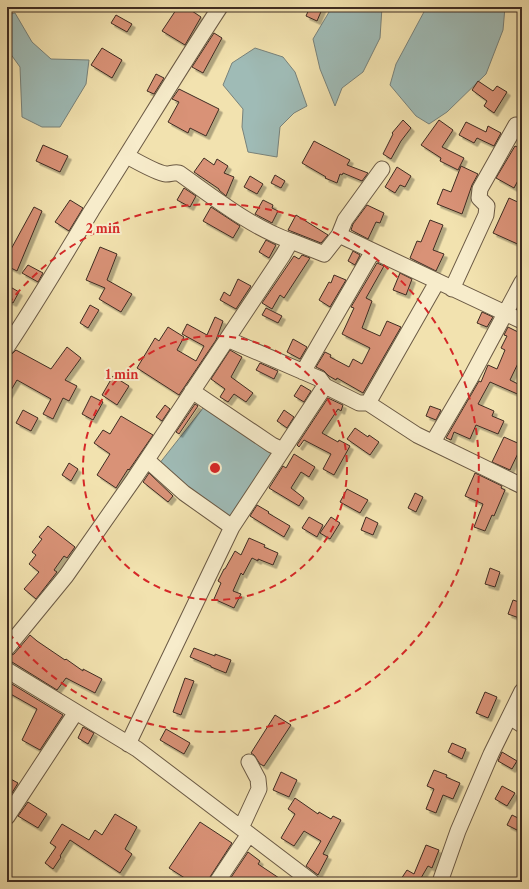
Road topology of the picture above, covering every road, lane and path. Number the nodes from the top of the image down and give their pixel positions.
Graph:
1 (220, 7) edge
2 (516, 125) dead end
3 (127, 156) junction
4 (382, 169) dead end
5 (339, 235) junction
6 (291, 241) junction
7 (373, 251) junction
8 (437, 282) junction
9 (522, 282) edge
10 (452, 289) junction
11 (506, 313) junction
12 (522, 321) edge
13 (227, 339) junction
14 (7, 347) edge
15 (303, 372) junction
16 (325, 386) junction
17 (192, 391) junction
18 (368, 403) junction
19 (433, 442) junction
20 (283, 450) junction
21 (147, 460) junction
22 (522, 486) edge
23 (232, 527) junction
24 (7, 648) edge
25 (7, 670) edge
26 (522, 691) edge
27 (76, 712) junction
28 (516, 721) edge
29 (128, 744) junction
30 (249, 762) dead end
31 (7, 817) edge
32 (245, 831) junction
33 (217, 882) edge
34 (312, 882) edge
35 (440, 882) edge

1 - 3 street
2 - 10 street
3 - 6 street
3 - 14 street
4 - 5 street
5 - 6 street
5 - 7 street
6 - 13 street
7 - 8 street
7 - 15 street
8 - 10 street
8 - 18 street
9 - 11 street
10 - 11 street
11 - 12 street
11 - 19 street
13 - 15 street
13 - 17 street
15 - 16 street
16 - 18 street
16 - 20 street
17 - 20 street
17 - 21 street
18 - 19 street
19 - 22 street
20 - 23 street
21 - 23 street
21 - 24 street
23 - 29 street
25 - 27 street
26 - 28 street
27 - 29 street
27 - 31 street
28 - 35 street
29 - 32 street
30 - 32 street
32 - 33 street
32 - 34 street

